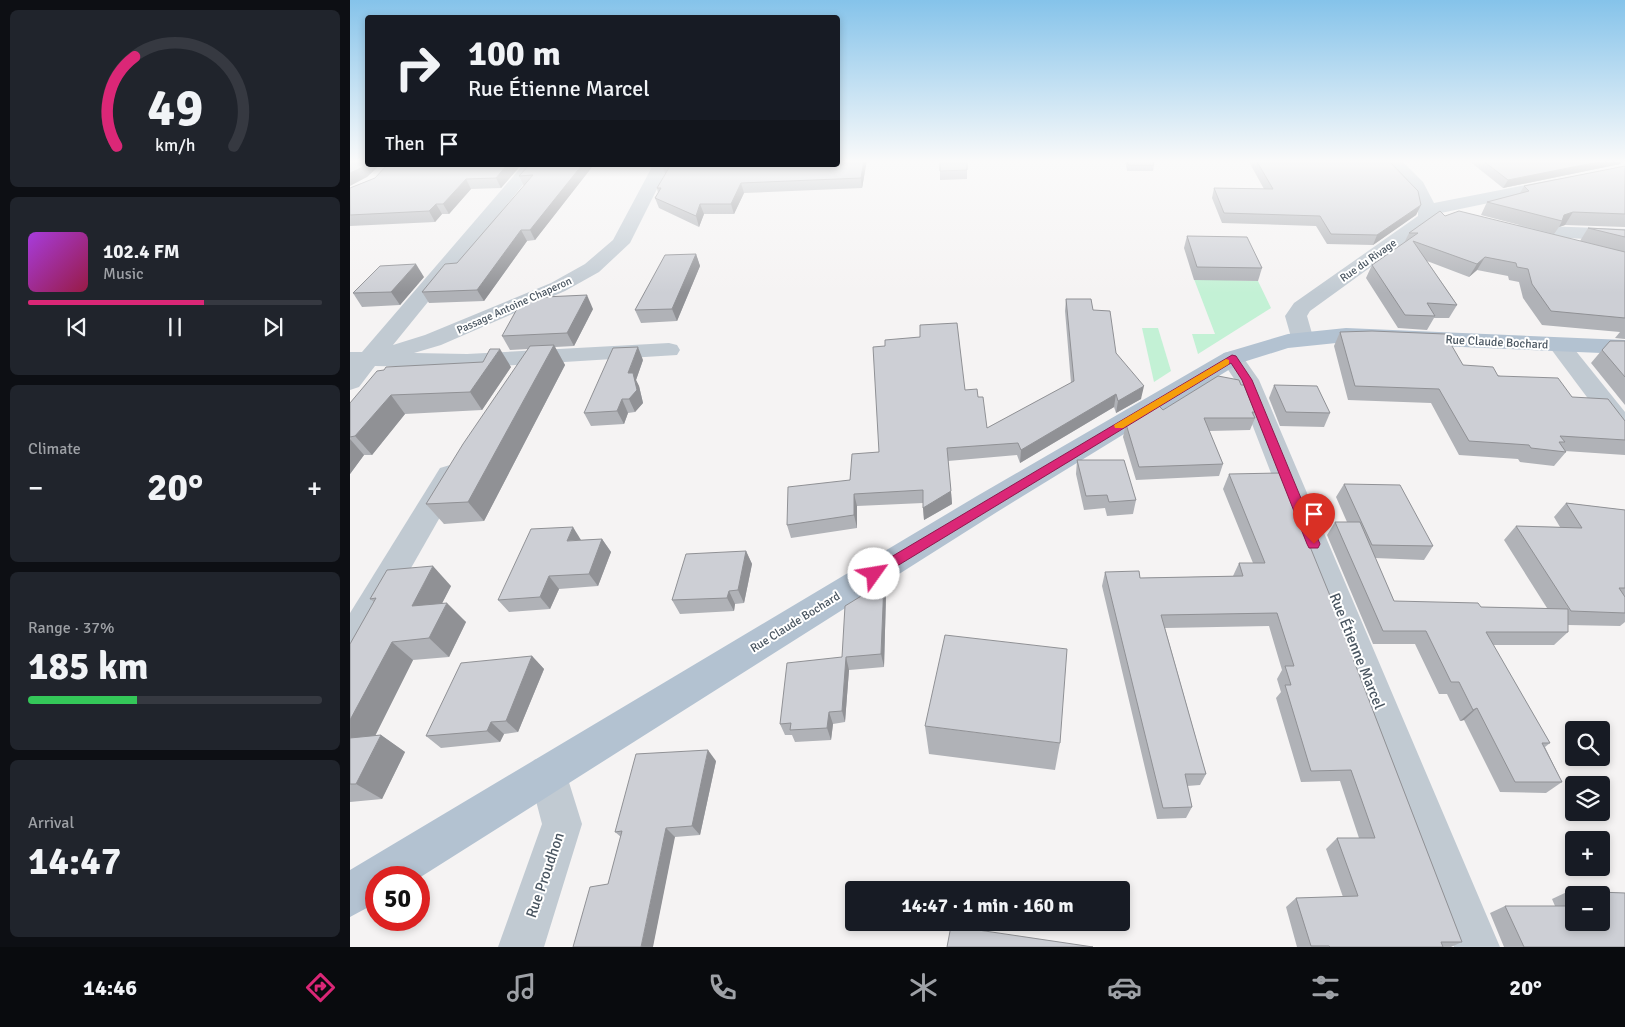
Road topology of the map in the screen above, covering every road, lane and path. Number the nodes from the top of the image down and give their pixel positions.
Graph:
1 (496, 204) edge
2 (641, 204) edge
3 (1426, 204) edge
4 (1457, 204) edge
5 (1428, 210) junction
6 (1474, 220) edge
7 (1625, 235) edge
8 (1587, 251) edge
9 (1302, 337) junction
10 (1559, 345) junction
11 (1625, 348) edge
12 (669, 350) dead end
13 (532, 358) junction
14 (1232, 358) junction
15 (361, 359) edge
16 (516, 381) edge
17 (350, 382) edge
18 (1625, 430) edge
19 (462, 455) edge
20 (350, 643) edge
21 (548, 774) junction
22 (398, 866) edge
23 (365, 886) edge
24 (350, 895) edge
25 (521, 947) edge
26 (1477, 947) edge

1 - 15 street
2 - 15 street, Passage Antoine Chaperon
3 - 5 street
4 - 5 street
5 - 6 street
5 - 9 street, Rue du Rivage
7 - 8 street
9 - 10 main road, Rue Claude Bochard
9 - 14 main road, Rue Claude Bochard
10 - 11 main road, Rue Claude Bochard
10 - 18 street
12 - 13 street
13 - 15 street
13 - 16 street
14 - 21 main road, Rue Claude Bochard
14 - 26 street, Rue Étienne Marcel
15 - 17 street
19 - 20 street
21 - 22 main road, Rue Claude Bochard
21 - 25 street, Rue Proudhon
23 - 24 main road, Rue Claude Bochard

